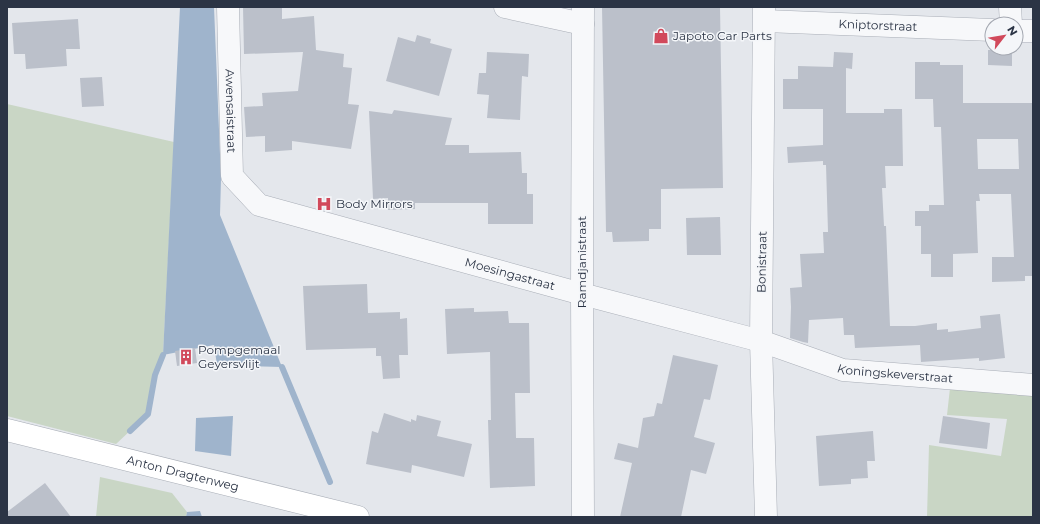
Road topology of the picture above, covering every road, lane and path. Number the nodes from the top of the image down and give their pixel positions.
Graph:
1 (228, 7) edge
2 (505, 7) edge
3 (764, 14) edge
4 (583, 16) edge
5 (984, 29) edge
6 (259, 205) joint
7 (582, 294) junction
8 (761, 341) junction
9 (1033, 386) edge
10 (7, 430) edge
11 (358, 517) edge
12 (583, 517) edge
13 (766, 517) edge

1 - 6 street, Awensaistraat
2 - 4 street
3 - 5 street, Kniptorstraat
3 - 8 street, Bonistraat
4 - 7 street, Ramdjanistraat
6 - 7 street, Moesingastraat
7 - 8 street, Moesingastraat
7 - 12 street, Ramdjanistraat
8 - 9 street, Koningskeverstraat
8 - 13 street, Bonistraat
10 - 11 main road, Anton Dragtenweg

